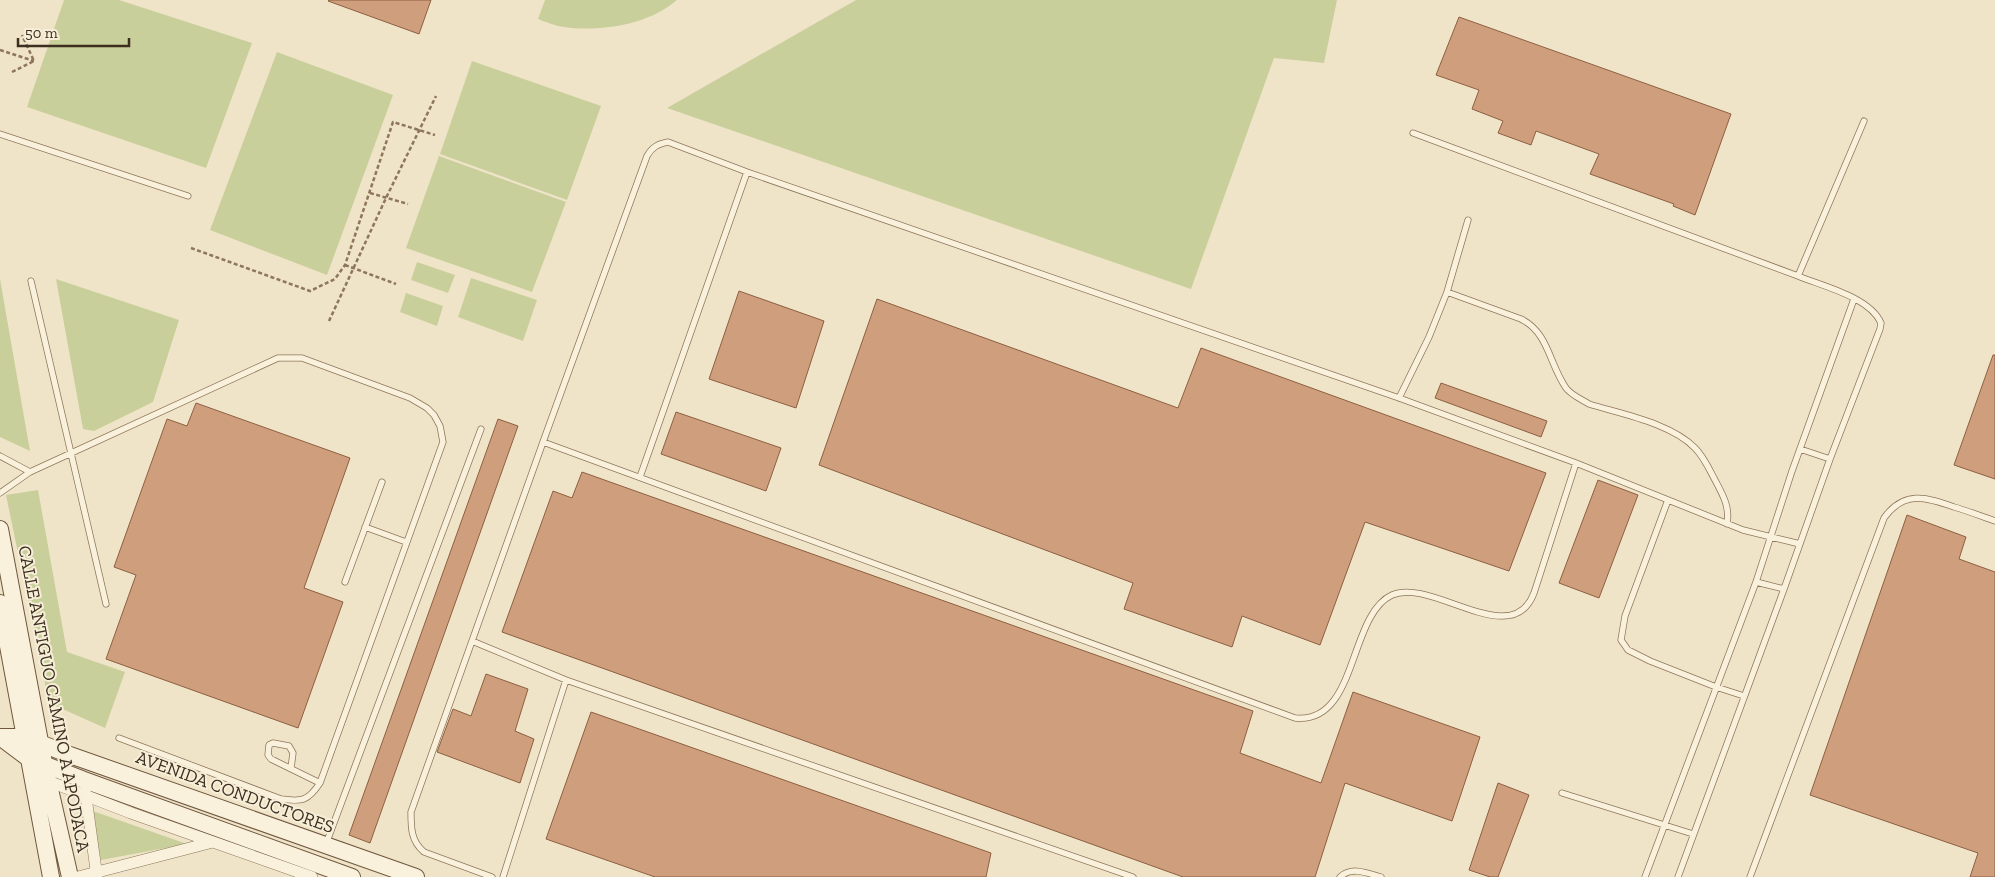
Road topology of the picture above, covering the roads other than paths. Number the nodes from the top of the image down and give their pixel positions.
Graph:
1 (1864, 121) dead end
2 (1413, 133) dead end
3 (0, 134) edge
4 (748, 172) junction
5 (188, 196) dead end
6 (1468, 220) dead end
7 (1798, 276) junction
8 (31, 281) dead end
9 (1447, 292) junction
10 (1854, 299) junction
11 (1399, 398) junction
12 (481, 429) dead end
13 (543, 442) junction
14 (1800, 450) junction
15 (71, 453) junction
16 (0, 456) edge
17 (1830, 459) junction
18 (1576, 463) junction
19 (30, 472) junction
20 (640, 477) junction
21 (382, 482) dead end
22 (0, 493) edge
23 (1668, 500) junction
24 (1995, 521) edge
25 (1727, 524) junction
26 (365, 528) junction
27 (0, 529) edge
28 (1770, 537) junction
29 (406, 542) junction
30 (1800, 544) junction
31 (345, 582) dead end
32 (1756, 582) junction
33 (1784, 589) junction
34 (0, 603) edge
35 (106, 604) dead end
36 (472, 641) junction
37 (566, 680) junction
38 (1716, 687) junction
39 (1744, 696) junction
40 (0, 737) edge
41 (25, 737) junction
42 (119, 738) dead end
43 (40, 743) junction
44 (36, 760) junction
45 (291, 768) junction
46 (48, 781) junction
47 (320, 783) junction
48 (85, 787) junction
49 (1562, 793) dead end
50 (1664, 826) junction
51 (1693, 834) junction
52 (213, 842) junction
53 (326, 846) junction
54 (97, 875) edge
55 (51, 877) edge
56 (70, 877) edge
57 (78, 877) edge
58 (312, 877) edge
59 (352, 877) edge
60 (416, 877) edge
61 (492, 877) edge
62 (503, 877) edge
63 (1133, 877) edge
64 (1340, 877) edge
65 (1381, 877) edge
66 (1645, 877) edge
67 (1678, 877) edge
68 (1750, 877) edge

1 - 7 lane
2 - 7 lane
3 - 5 lane
4 - 11 lane
4 - 13 lane
4 - 20 lane
6 - 9 lane
7 - 10 lane
8 - 15 lane
9 - 11 lane
9 - 25 lane
10 - 14 lane
10 - 17 lane
11 - 18 lane
12 - 53 lane
13 - 20 lane
13 - 36 lane
14 - 17 lane
14 - 28 lane
15 - 19 lane
15 - 29 lane
15 - 35 lane
16 - 19 lane
17 - 30 lane
18 - 20 lane
18 - 23 lane
19 - 22 lane
21 - 26 lane
23 - 25 lane
23 - 38 lane
24 - 68 lane
25 - 28 lane
26 - 29 lane
26 - 31 lane
27 - 43 main road, CALLE ANTIGUO CAMINO A APODACA
28 - 30 lane
28 - 32 lane
29 - 47 lane
30 - 33 lane
32 - 33 lane
32 - 38 lane
33 - 39 lane
34 - 41 main road, CALLE ANTIGUO CAMINO A APODACA
36 - 37 lane
36 - 61 lane
37 - 62 lane
37 - 63 lane
38 - 39 lane
38 - 50 lane
39 - 51 lane
40 - 41 main road
40 - 44 main road
41 - 43 main road, AVENIDA CONDUCTORES
41 - 44 main road, CALLE ANTIGUO CAMINO A APODACA
42 - 47 lane
43 - 44 main road, CALLE ANTIGUO CAMINO A APODACA
43 - 53 main road, AVENIDA CONDUCTORES
44 - 46 main road, CALLE ANTIGUO CAMINO A APODACA
44 - 48 main road
44 - 55 main road, CALLE ANTIGUO CAMINO A APODACA
45 - 45 lane
45 - 47 lane
46 - 48 street
46 - 56 main road, CALLE ANTIGUO CAMINO A APODACA
48 - 52 street
48 - 54 street, CALLE ANTIGUO CAMINO A APODACA
48 - 59 main road
49 - 50 lane
50 - 51 lane
50 - 66 lane
51 - 67 lane
52 - 54 street
52 - 58 street
53 - 60 main road, AVENIDA CONDUCTORES
54 - 57 street
64 - 65 lane

